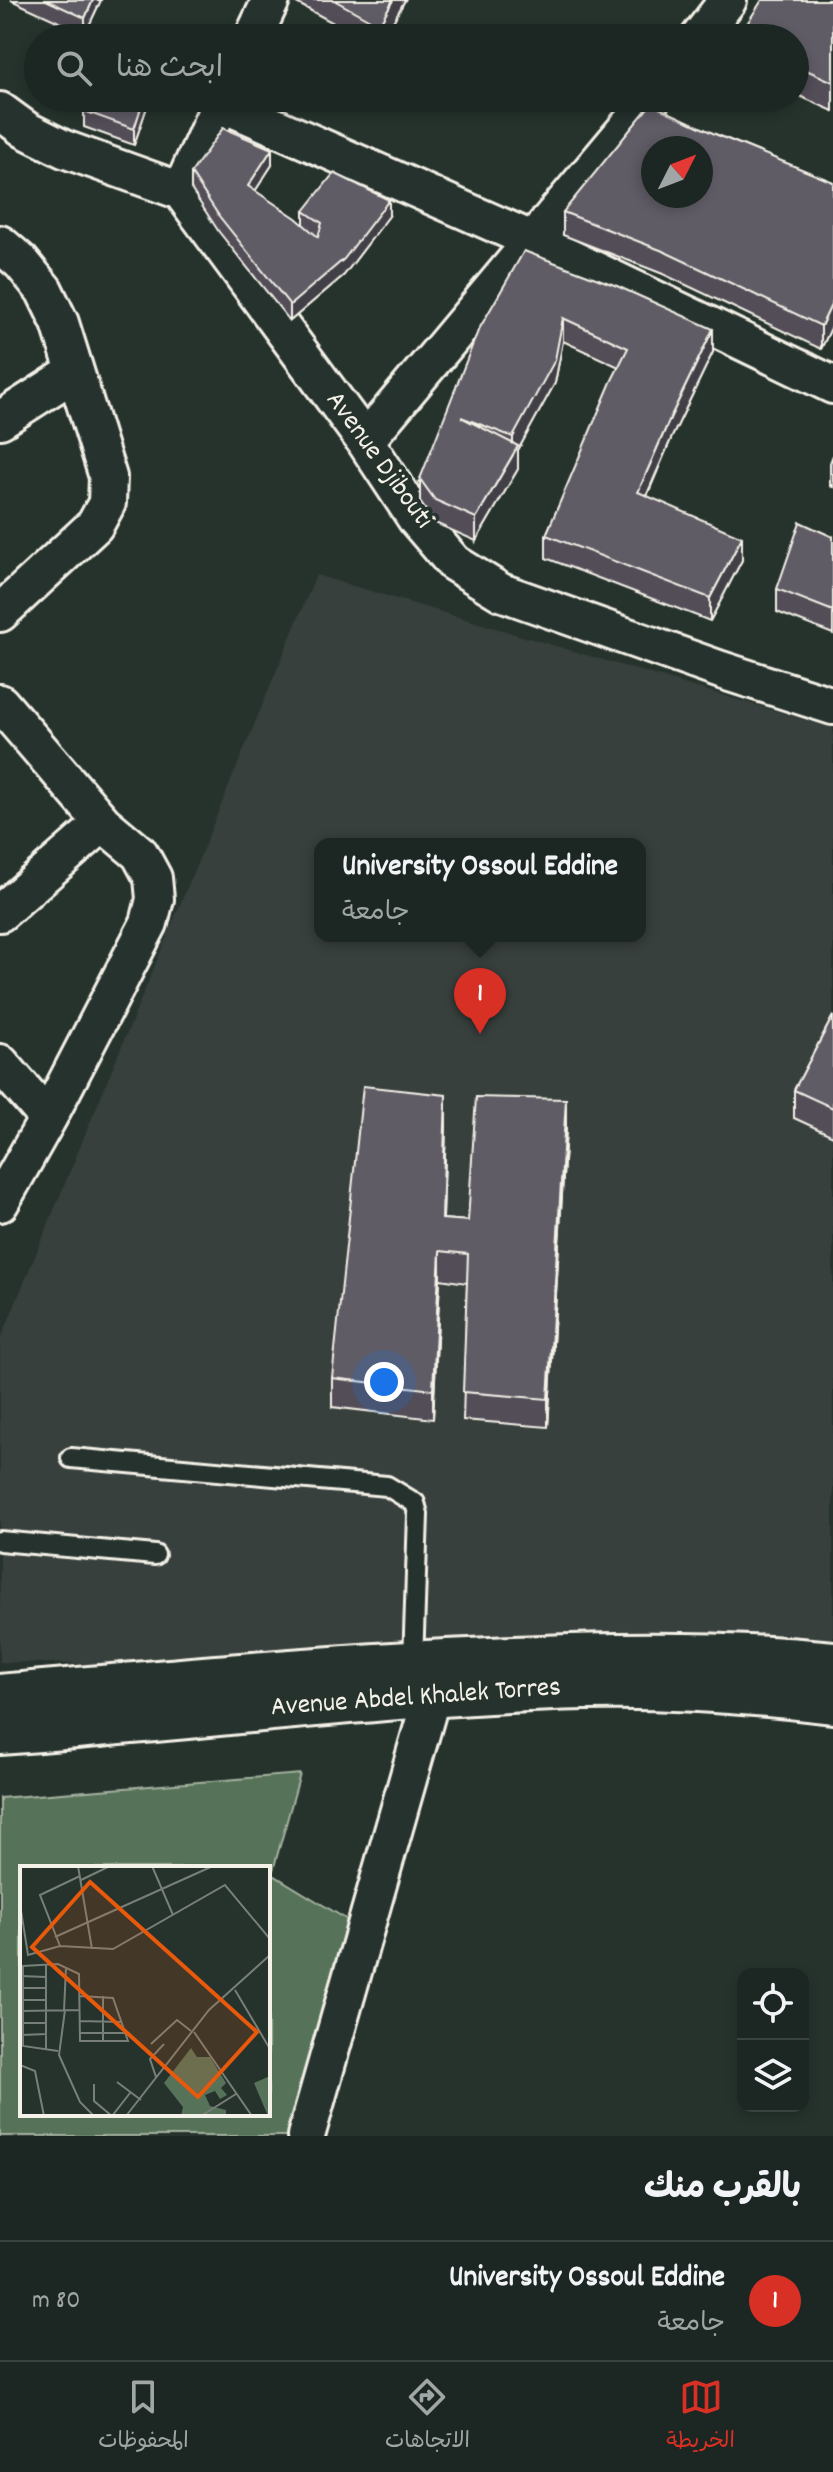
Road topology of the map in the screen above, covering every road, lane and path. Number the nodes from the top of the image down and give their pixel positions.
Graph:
1 (271, 0) edge
2 (728, 0) edge
3 (260, 24) edge
4 (710, 24) edge
5 (0, 111) edge
6 (217, 112) edge
7 (247, 112) edge
8 (640, 112) edge
9 (181, 191) junction
10 (534, 241) junction
11 (0, 244) edge
12 (75, 372) junction
13 (833, 385) edge
14 (0, 420) edge
15 (365, 441) junction
16 (0, 613) edge
17 (0, 703) edge
18 (833, 706) edge
19 (103, 823) junction
20 (6, 895) edge
21 (0, 1063) edge
22 (48, 1118) junction
23 (0, 1203) edge
24 (71, 1458) dead end
25 (0, 1541) edge
26 (155, 1555) dead end
27 (833, 1664) edge
28 (423, 1679) junction
29 (0, 1697) edge
30 (833, 1701) edge
31 (0, 1732) edge
32 (306, 2136) edge

1 - 3 street
2 - 4 street
5 - 9 street
6 - 9 street
7 - 10 street
8 - 10 street
9 - 15 street, Avenue Djibouti
10 - 13 street
10 - 15 street
11 - 12 street
12 - 14 street
12 - 16 street
15 - 18 street, Avenue Djibouti
17 - 19 street
19 - 20 street
19 - 22 street
21 - 22 street
22 - 23 street
24 - 28 lane
25 - 26 lane
27 - 28 main road, Avenue Abdel Khalek Torres
28 - 29 main road, Avenue Abdel Khalek Torres
28 - 30 main road, Avenue Abdel Khalek Torres
28 - 31 main road, Avenue Abdel Khalek Torres
28 - 32 street

